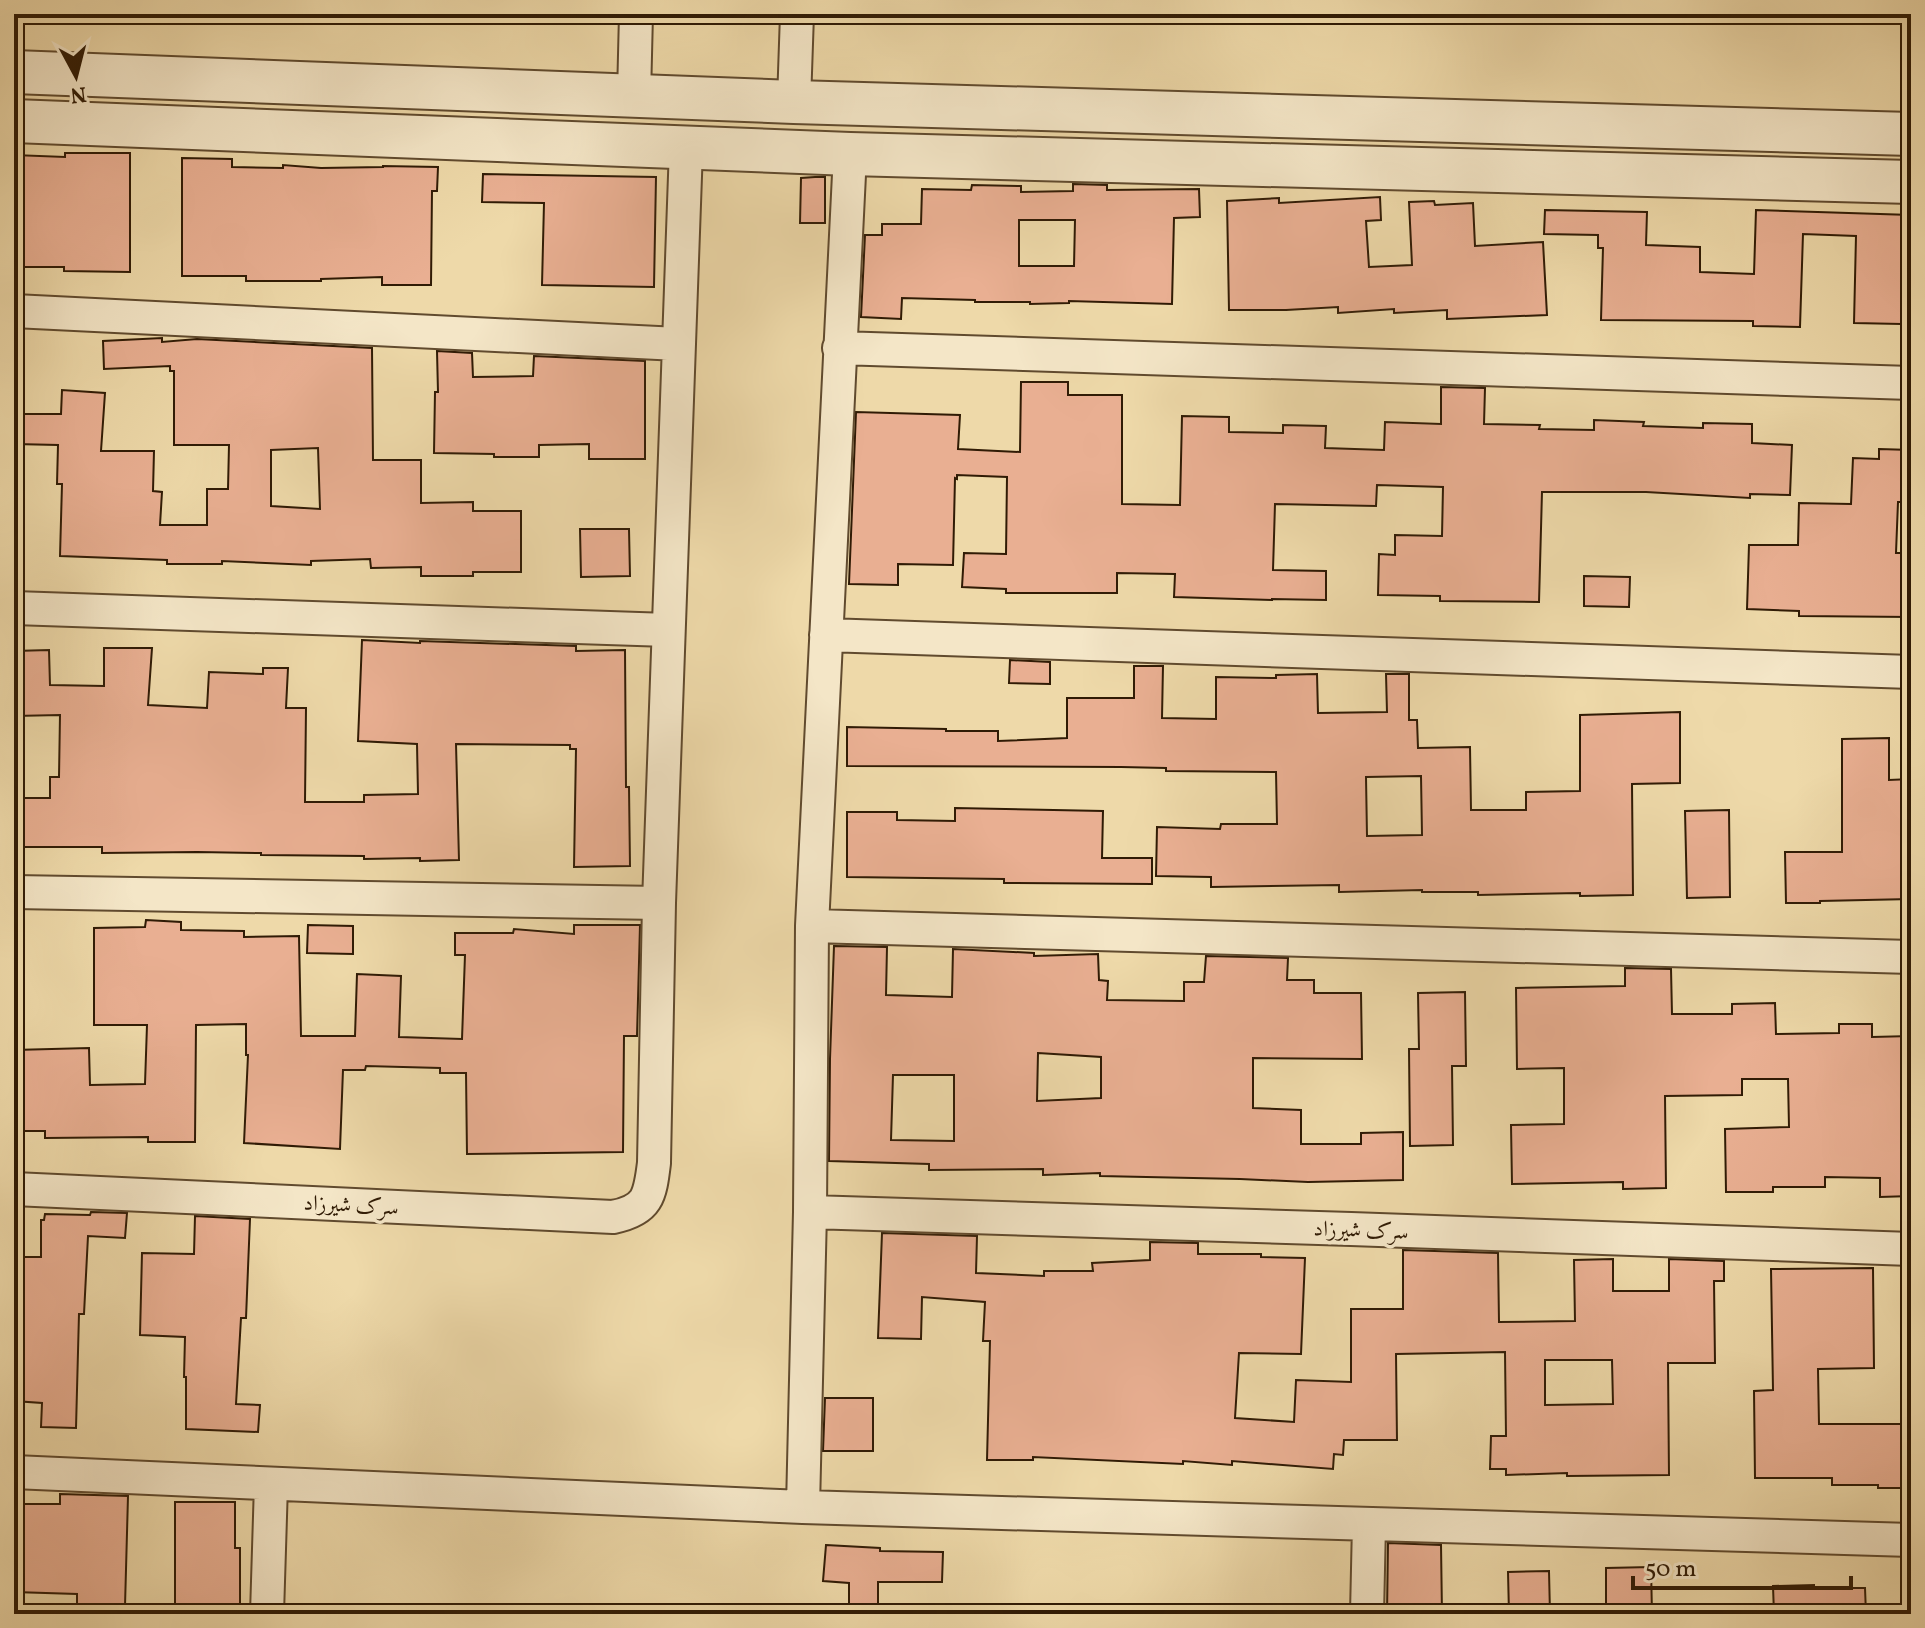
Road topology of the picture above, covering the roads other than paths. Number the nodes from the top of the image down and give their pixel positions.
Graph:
1 (636, 14) edge
2 (797, 14) edge
3 (14, 72) edge
4 (634, 96) junction
5 (794, 102) junction
6 (917, 106) junction
7 (14, 121) edge
8 (1911, 134) edge
9 (686, 148) junction
10 (850, 154) junction
11 (916, 156) junction
12 (1911, 182) edge
13 (14, 311) edge
14 (678, 344) junction
15 (839, 348) junction
16 (1911, 383) edge
17 (14, 608) edge
18 (668, 630) junction
19 (826, 635) junction
20 (1911, 672) edge
21 (14, 892) edge
22 (659, 903) junction
23 (812, 926) junction
24 (1911, 957) edge
25 (14, 1189) edge
26 (810, 1212) junction
27 (1911, 1249) edge
28 (14, 1472) edge
29 (271, 1484) junction
30 (803, 1507) junction
31 (1369, 1524) junction
32 (1911, 1540) edge
33 (267, 1614) edge
34 (1367, 1614) edge

1 - 4 street
2 - 5 street
3 - 4 street
4 - 5 street
5 - 6 street
6 - 8 street
6 - 11 street
7 - 9 street
9 - 10 street
9 - 14 street, سرک شیرزاد
10 - 11 street
10 - 15 street
11 - 12 street
13 - 14 street
14 - 18 street, سرک شیرزاد
15 - 16 street
15 - 19 street
17 - 18 street
18 - 22 street, سرک شیرزاد
19 - 20 street
19 - 23 street
21 - 22 street
22 - 25 street, سرک شیرزاد
23 - 24 street
23 - 26 street
26 - 27 street, سرک شیرزاد
26 - 30 street
28 - 29 street
29 - 30 street
29 - 33 street
30 - 31 street
31 - 32 street
31 - 34 street

